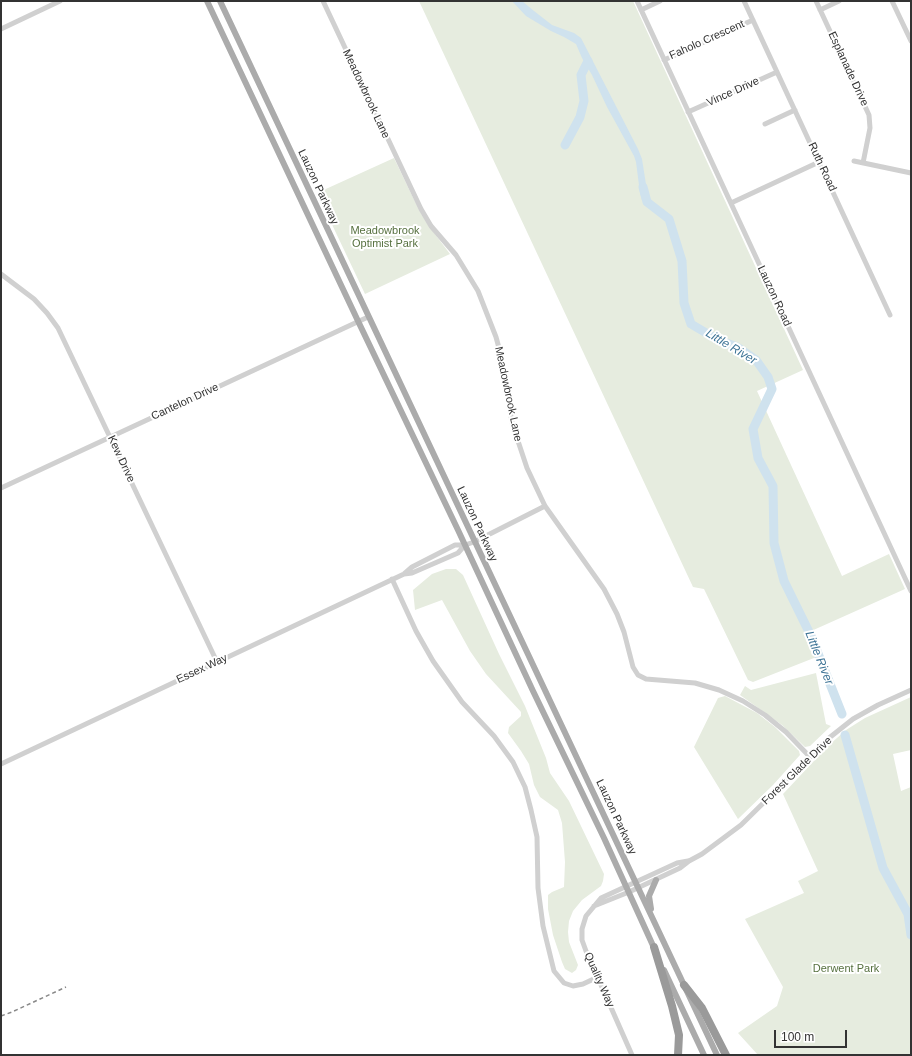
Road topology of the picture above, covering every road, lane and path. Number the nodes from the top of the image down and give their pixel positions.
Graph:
1 (60, 1) edge
2 (207, 1) edge
3 (220, 1) edge
4 (323, 1) edge
5 (637, 1) edge
6 (660, 1) edge
7 (744, 1) edge
8 (816, 1) edge
9 (839, 1) edge
10 (892, 1) edge
11 (641, 10) junction
12 (820, 10) junction
13 (753, 20) junction
14 (1, 29) edge
15 (911, 41) edge
16 (664, 60) junction
17 (777, 72) junction
18 (795, 110) junction
19 (688, 112) junction
20 (765, 124) dead end
21 (854, 161) dead end
22 (819, 162) junction
23 (863, 163) junction
24 (911, 173) edge
25 (731, 203) junction
26 (1, 274) edge
27 (890, 315) dead end
28 (368, 317) junction
29 (358, 322) junction
30 (110, 437) junction
31 (1, 488) edge
32 (545, 506) junction
33 (474, 542) junction
34 (465, 545) junction
35 (404, 574) junction
36 (392, 579) junction
37 (911, 591) edge
38 (217, 662) junction
39 (911, 690) edge
40 (810, 757) junction
41 (1, 764) edge
42 (689, 861) junction
43 (656, 880) junction
44 (637, 885) junction
45 (628, 889) junction
46 (652, 917) junction
47 (654, 947) junction
48 (598, 978) junction
49 (684, 985) junction
50 (632, 1055) edge
51 (678, 1055) edge
52 (704, 1055) edge
53 (717, 1055) edge
54 (726, 1055) edge

1 - 14 street
2 - 29 main road, Lauzon Parkway
3 - 28 main road, Lauzon Parkway
4 - 32 street, Meadowbrook Lane
5 - 11 street, Lauzon Road
6 - 11 street
7 - 13 street, Faholo Crescent
8 - 12 street, Esplanade Drive
9 - 12 street
10 - 15 street
11 - 16 street, Lauzon Road
12 - 23 street, Esplanade Drive
13 - 16 street, Faholo Crescent
13 - 17 street, Ruth Road
16 - 19 street, Lauzon Road
17 - 18 street, Ruth Road
17 - 19 street, Vince Drive
18 - 20 street
18 - 22 street, Ruth Road
19 - 25 street, Lauzon Road
21 - 23 street
22 - 25 street
22 - 27 street, Ruth Road
23 - 24 street
25 - 37 street, Lauzon Road
26 - 30 street, Kew Drive
28 - 29 street, Cantelon Drive
28 - 33 main road, Lauzon Parkway
29 - 30 street, Cantelon Drive
29 - 34 main road, Lauzon Parkway
30 - 31 street, Cantelon Drive
30 - 38 street, Kew Drive
32 - 33 street, Essex Way
32 - 40 street, Meadowbrook Lane
33 - 34 street, Essex Way
33 - 44 main road, Lauzon Parkway
34 - 35 street, Essex Way
34 - 35 street, Essex Way
34 - 45 main road, Lauzon Parkway
35 - 36 street, Essex Way
36 - 38 street, Essex Way
36 - 48 street
38 - 41 street, Essex Way
39 - 40 street, Forest Glade Drive
40 - 42 street, Forest Glade Drive
42 - 43 street, Forest Glade Drive
42 - 44 street, Forest Glade Drive
43 - 44 street, Forest Glade Drive
43 - 46 main road
44 - 45 street, Quality Way
44 - 46 main road, Lauzon Parkway
45 - 47 main road, Lauzon Parkway
45 - 48 street, Quality Way
46 - 49 main road, Lauzon Parkway
47 - 51 highway
47 - 52 main road, Lauzon Parkway
48 - 50 street, Quality Way
49 - 53 main road, Lauzon Parkway
49 - 54 highway

